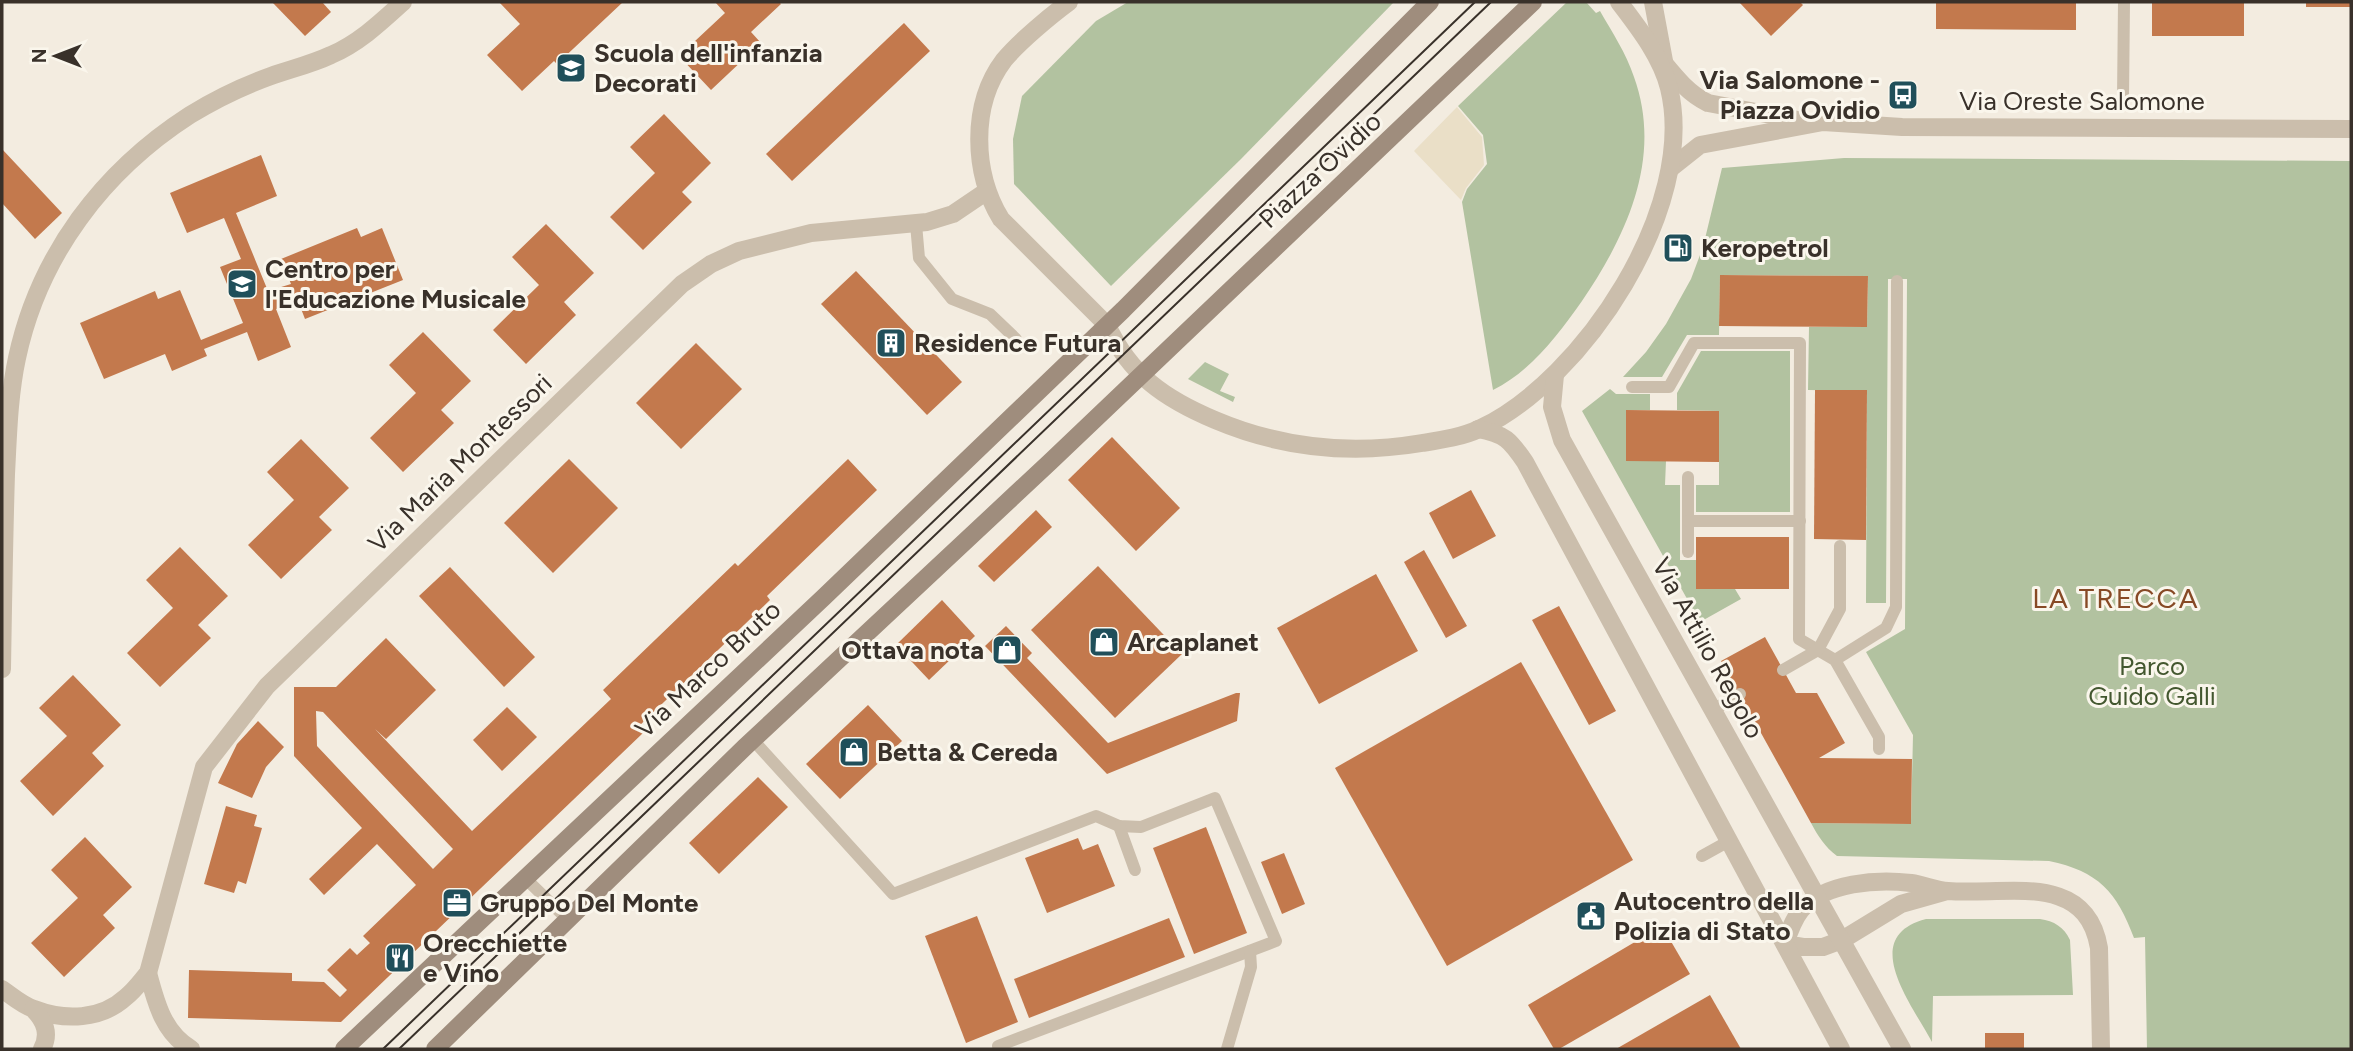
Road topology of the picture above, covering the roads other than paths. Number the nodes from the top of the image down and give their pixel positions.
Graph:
1 (403, 2) edge
2 (1069, 2) edge
3 (1430, 2) edge
4 (1533, 2) edge
5 (1619, 2) edge
6 (1653, 2) edge
7 (2124, 2) edge
8 (1653, 50) junction
9 (1665, 65) junction
10 (1669, 88) junction
11 (2123, 98) dead end
12 (1813, 123) junction
13 (2351, 129) edge
14 (1671, 168) junction
15 (987, 191) junction
16 (916, 224) junction
17 (1897, 281) dead end
18 (1107, 325) junction
19 (1016, 339) dead end
20 (1141, 374) junction
21 (1555, 375) junction
22 (1632, 387) dead end
23 (1478, 429) junction
24 (1688, 477) dead end
25 (1688, 521) junction
26 (1800, 521) junction
27 (1840, 546) dead end
28 (1688, 552) dead end
29 (1818, 650) junction
30 (1835, 660) junction
31 (2, 669) edge
32 (1783, 670) dead end
33 (1740, 694) dead end
34 (1713, 710) junction
35 (753, 740) junction
36 (1879, 749) dead end
37 (1119, 826) junction
38 (1729, 841) junction
39 (1702, 856) dead end
40 (1135, 870) dead end
41 (525, 878) junction
42 (1947, 891) junction
43 (1817, 897) junction
44 (567, 919) junction
45 (1842, 940) junction
46 (1785, 944) junction
47 (1250, 951) junction
48 (148, 973) junction
49 (3, 990) edge
50 (33, 1009) junction
51 (998, 1046) dead end
52 (42, 1049) edge
53 (191, 1049) edge
54 (344, 1049) edge
55 (435, 1049) edge
56 (1227, 1049) edge
57 (1841, 1049) edge
58 (1902, 1049) edge
59 (2101, 1049) edge

1 - 31 street
2 - 15 street
3 - 18 main road, Piazza Ovidio
4 - 20 main road, Piazza Ovidio
5 - 8 street
6 - 9 street
7 - 11 lane
8 - 9 street, Via Oreste Salomone
8 - 10 street
9 - 10 street
9 - 12 street, Via Oreste Salomone
10 - 14 street
12 - 13 street, Via Oreste Salomone
12 - 14 street, Via Oreste Salomone
14 - 21 street
15 - 16 street, Via Maria Montessori
15 - 18 street
16 - 19 lane
16 - 48 street, Via Maria Montessori
17 - 30 lane
18 - 20 street
18 - 41 main road, Via Marco Bruto
20 - 23 street
20 - 35 main road
21 - 23 street
21 - 34 street, Via Attilio Regolo
22 - 26 lane
23 - 38 street
24 - 25 lane
25 - 26 lane
25 - 28 lane
26 - 29 lane
27 - 29 lane
29 - 30 lane
29 - 32 lane
30 - 36 lane
33 - 34 lane
34 - 43 street, Via Attilio Regolo
35 - 37 lane
35 - 44 main road
37 - 40 lane
37 - 47 lane
38 - 39 lane
38 - 46 street
41 - 44 lane
41 - 54 main road, Via Marco Bruto
42 - 43 street
42 - 45 street
42 - 59 street
43 - 45 street, Via Attilio Regolo
43 - 46 street
44 - 55 main road
45 - 46 street
45 - 58 street, Via Attilio Regolo
46 - 57 street
47 - 51 lane
47 - 56 lane
48 - 50 street
48 - 53 street
49 - 50 street
50 - 52 street

